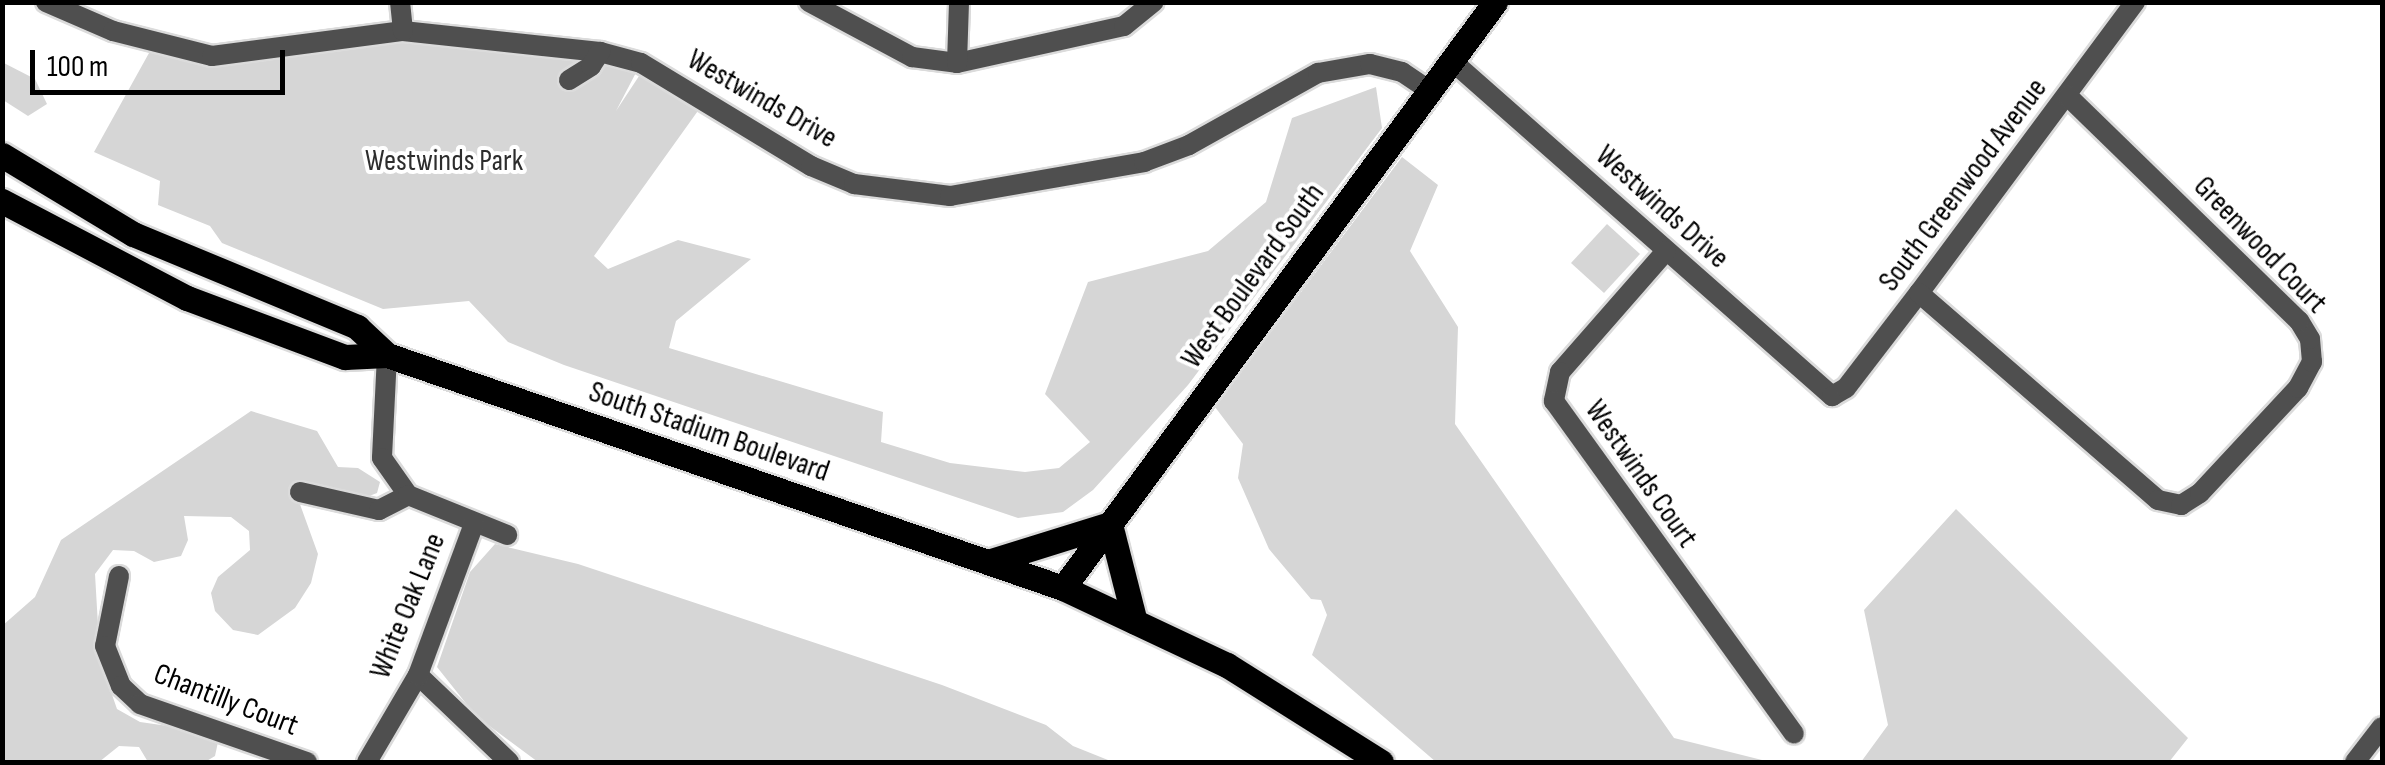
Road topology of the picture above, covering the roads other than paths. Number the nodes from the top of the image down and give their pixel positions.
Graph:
1 (46, 2) edge
2 (400, 2) edge
3 (809, 2) edge
4 (959, 2) edge
5 (1154, 2) edge
6 (1495, 2) edge
7 (2135, 2) edge
8 (403, 31) junction
9 (600, 52) junction
10 (1452, 61) junction
11 (956, 62) junction
12 (569, 80) dead end
13 (1430, 91) junction
14 (2068, 96) junction
15 (2, 155) edge
16 (2, 201) edge
17 (1666, 252) junction
18 (1919, 293) junction
19 (387, 354) junction
20 (1832, 396) joint
21 (300, 492) dead end
22 (408, 495) junction
23 (474, 524) junction
24 (1110, 524) junction
25 (508, 535) dead end
26 (988, 562) junction
27 (119, 576) dead end
28 (1063, 588) junction
29 (1135, 622) junction
30 (418, 675) junction
31 (2382, 727) edge
32 (1794, 734) dead end
33 (306, 762) edge
34 (367, 762) edge
35 (509, 762) edge
36 (1382, 762) edge
37 (2355, 762) edge

1 - 8 street, Westwinds Drive
2 - 8 street
3 - 11 street
4 - 11 street
5 - 11 street
6 - 10 main road, West Boulevard South
7 - 14 street, South Greenwood Avenue
8 - 9 street, Westwinds Drive
9 - 12 street
9 - 13 street, Westwinds Drive
10 - 13 main road, West Boulevard South
10 - 17 street, Westwinds Drive
13 - 24 main road, West Boulevard South
14 - 18 street, South Greenwood Avenue
14 - 18 street, Greenwood Court
15 - 19 main road
16 - 19 main road, South Stadium Boulevard
17 - 20 street, Westwinds Drive
17 - 32 street, Westwinds Court
18 - 20 street, South Greenwood Avenue
19 - 22 street
19 - 26 main road, South Stadium Boulevard
21 - 22 street
22 - 23 street
23 - 25 street
23 - 30 street, White Oak Lane
24 - 26 main road
24 - 28 main road, West Boulevard South
24 - 29 main road
26 - 28 main road, South Stadium Boulevard
27 - 33 street, Chantilly Court
28 - 29 main road, South Stadium Boulevard
29 - 36 main road, South Stadium Boulevard
30 - 34 street, White Oak Lane
30 - 35 street
31 - 37 street

